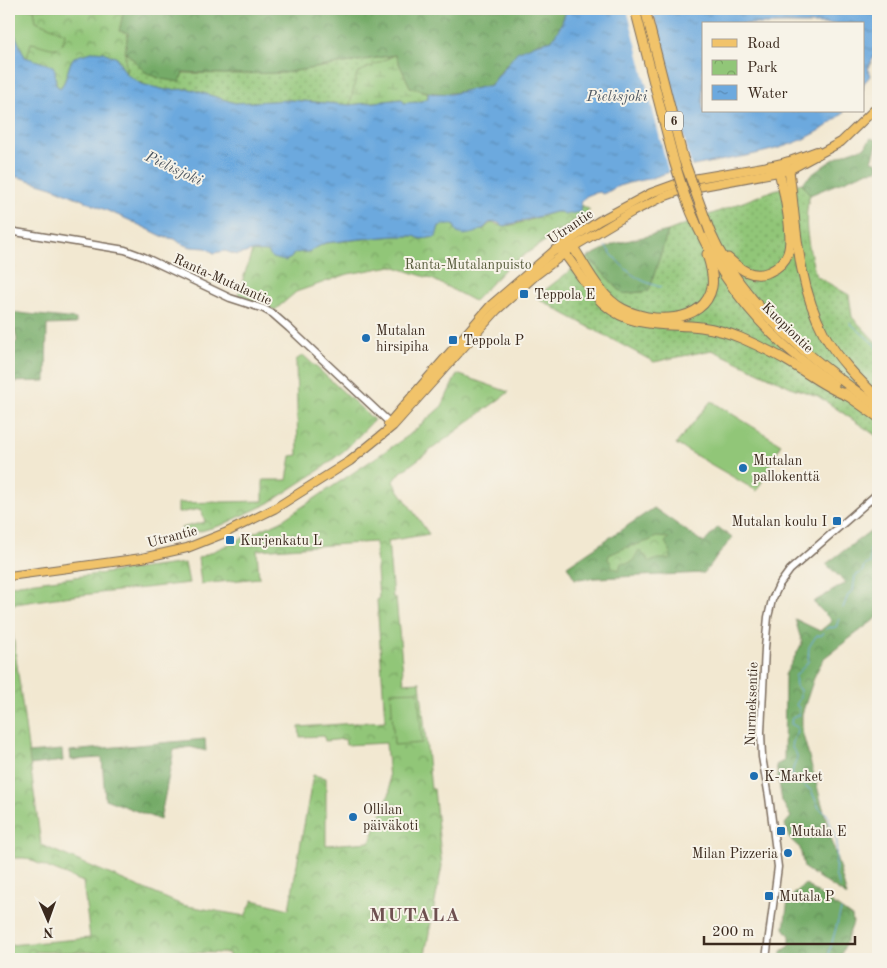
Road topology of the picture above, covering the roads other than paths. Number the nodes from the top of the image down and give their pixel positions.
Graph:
1 (635, 9) edge
2 (645, 9) edge
3 (878, 106) edge
4 (769, 166) joint
5 (784, 168) junction
6 (9, 231) edge
7 (705, 236) junction
8 (568, 247) junction
9 (555, 250) joint
10 (721, 255) junction
11 (848, 396) junction
12 (878, 398) edge
13 (878, 407) edge
14 (878, 417) edge
15 (390, 423) junction
16 (327, 475) junction
17 (878, 493) edge
18 (9, 576) edge
19 (766, 959) edge

1 - 7 highway, 6, bridge
2 - 7 highway, 6, bridge
3 - 5 main road, Utrantie
4 - 5 highway
4 - 8 main road, Utrantie
5 - 8 main road, Utrantie
5 - 10 highway
5 - 12 highway
6 - 15 street, Ranta-Mutalantie
7 - 8 highway
7 - 10 highway, Kuopiontie / 6
7 - 11 highway, Kuopiontie / 6
8 - 9 highway
8 - 11 highway
8 - 16 main road, Utrantie
9 - 15 main road, Utrantie
10 - 13 highway, Kuopiontie / 6
11 - 14 highway, Kuopiontie / 6
15 - 16 main road, Utrantie
16 - 18 main road, Utrantie
17 - 19 street, Nurmeksentie

